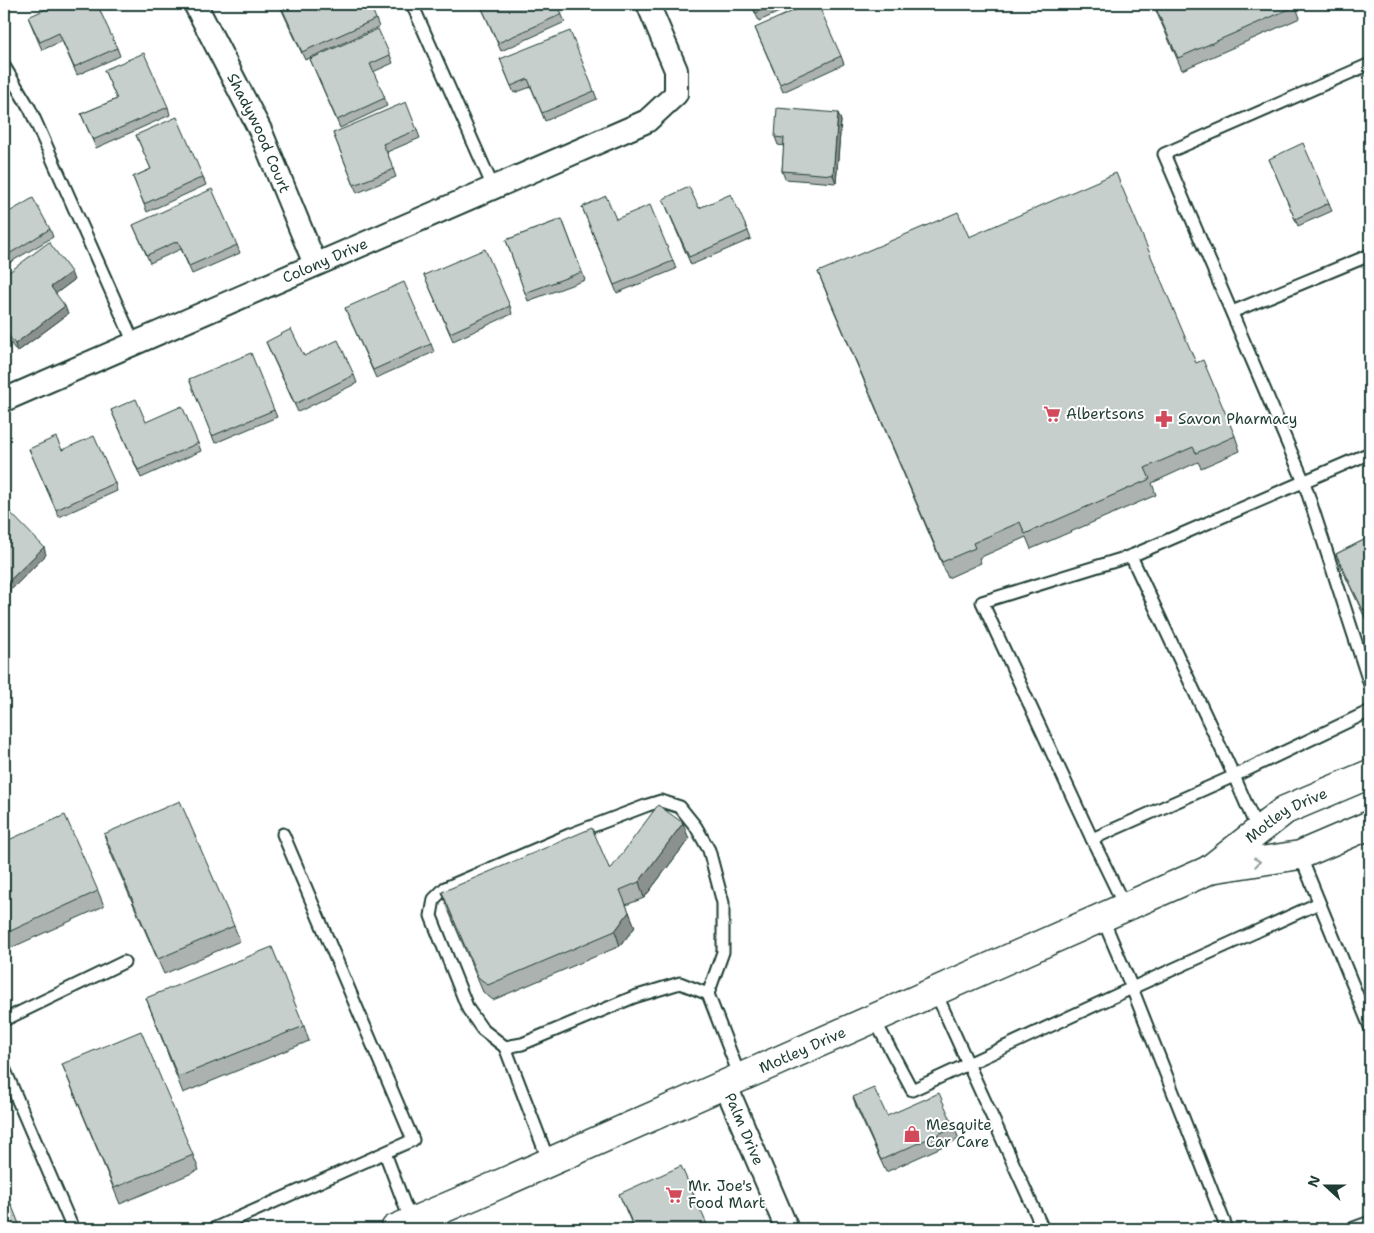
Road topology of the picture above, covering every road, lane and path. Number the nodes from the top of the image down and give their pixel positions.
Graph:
1 (195, 4) edge
2 (412, 4) edge
3 (648, 4) edge
4 (1370, 64) edge
5 (4, 66) edge
6 (493, 187) junction
7 (1370, 255) edge
8 (316, 264) junction
9 (1232, 312) junction
10 (134, 343) junction
11 (4, 400) edge
12 (1370, 452) edge
13 (1304, 482) junction
14 (1131, 556) junction
15 (1370, 685) edge
16 (1370, 711) edge
17 (1370, 774) edge
18 (1234, 776) junction
19 (1370, 825) edge
20 (1258, 831) junction
21 (283, 834) dead end
22 (1092, 839) junction
23 (1300, 855) junction
24 (1209, 870) junction
25 (1319, 903) junction
26 (1113, 912) junction
27 (124, 962) dead end
28 (1132, 988) junction
29 (935, 991) junction
30 (708, 994) junction
31 (874, 1018) junction
32 (4, 1020) edge
33 (1370, 1027) edge
34 (505, 1047) junction
35 (968, 1064) junction
36 (4, 1068) edge
37 (733, 1080) junction
38 (385, 1154) junction
39 (549, 1162) junction
40 (1370, 1222) edge
41 (403, 1226) edge
42 (73, 1229) edge
43 (214, 1229) edge
44 (787, 1229) edge
45 (1043, 1229) edge
46 (1227, 1229) edge
47 (1351, 1229) edge

1 - 8 street, Shadywood Court
2 - 6 lane
3 - 6 street, Colony Drive
4 - 9 lane
5 - 10 lane
6 - 8 street, Colony Drive
7 - 9 lane
8 - 10 street, Colony Drive
9 - 13 lane
10 - 11 street, Colony Drive
12 - 13 lane
13 - 14 lane
13 - 15 lane
14 - 18 lane
14 - 22 lane
16 - 18 lane
17 - 20 main road, Motley Drive
18 - 20 lane
18 - 22 lane
19 - 23 main road, Motley Drive
20 - 24 main road, Motley Drive
21 - 38 lane
22 - 26 lane
24 -> 23 main road, Motley Drive
23 - 25 lane
24 - 26 main road, Motley Drive
25 - 28 lane
25 - 33 lane
26 - 28 lane
26 - 29 main road, Motley Drive
27 - 32 lane
28 - 35 lane
28 - 46 lane
29 - 31 main road, Motley Drive
29 - 35 lane
30 - 34 lane
30 - 34 lane
30 - 37 lane
31 - 35 lane
31 - 37 main road, Motley Drive
34 - 39 lane
35 - 45 lane
36 - 42 lane
37 - 39 main road, Motley Drive
37 - 44 street, Palm Drive
38 - 41 lane
38 - 43 lane
39 - 41 main road, Motley Drive
40 - 47 lane

